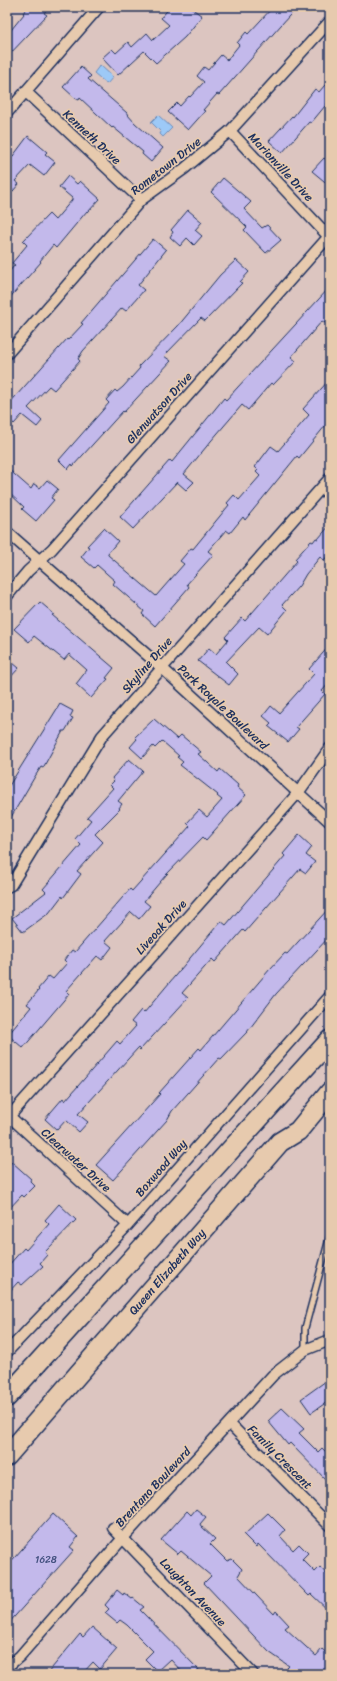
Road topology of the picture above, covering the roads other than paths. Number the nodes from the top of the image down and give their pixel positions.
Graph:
1 (100, 7) edge
2 (330, 21) edge
3 (26, 92) junction
4 (7, 112) edge
5 (230, 131) junction
6 (141, 200) junction
7 (329, 236) edge
8 (7, 354) edge
9 (330, 478) edge
10 (7, 532) edge
11 (39, 561) junction
12 (7, 596) edge
13 (162, 668) junction
14 (330, 748) edge
15 (298, 793) junction
16 (330, 822) edge
17 (7, 887) edge
18 (330, 996) edge
19 (330, 1040) edge
20 (330, 1092) edge
21 (330, 1107) edge
22 (8, 1116) edge
23 (298, 1131) junction
24 (128, 1225) junction
25 (330, 1235) edge
26 (330, 1340) edge
27 (305, 1350) junction
28 (7, 1352) edge
29 (7, 1398) edge
30 (229, 1423) junction
31 (7, 1456) edge
32 (330, 1526) edge
33 (113, 1528) dead end
34 (124, 1538) junction
35 (7, 1667) edge
36 (253, 1674) edge

1 - 3 street
2 - 5 street, Rometown Drive
3 - 4 street
3 - 6 street, Kenneth Drive
5 - 6 street, Rometown Drive
5 - 7 street, Marionville Drive
6 - 8 street, Rometown Drive
7 - 11 street, Glenwatson Drive
9 - 13 street, Skyline Drive
10 - 11 street, Park Royale Boulevard
11 - 12 street, Glenwatson Drive
11 - 13 street, Park Royale Boulevard
13 - 15 street, Park Royale Boulevard
13 - 17 street, Skyline Drive
14 - 15 street, Liveoak Drive
15 - 16 street, Park Royale Boulevard
15 - 22 street, Liveoak Drive
18 - 24 street, Boxwood Way
19 - 29 highway
20 - 23 highway, Queen Elizabeth Way
21 - 23 highway
22 - 24 street, Clearwater Drive
23 - 31 highway, Queen Elizabeth Way
24 - 28 street, Boxwood Way
25 - 27 lane
26 - 27 street, Brentano Boulevard
27 - 30 street, Brentano Boulevard
30 - 32 street, Family Crescent
30 - 34 street, Brentano Boulevard
33 - 34 street, Laughton Avenue
34 - 35 street, Brentano Boulevard
34 - 36 street, Laughton Avenue

